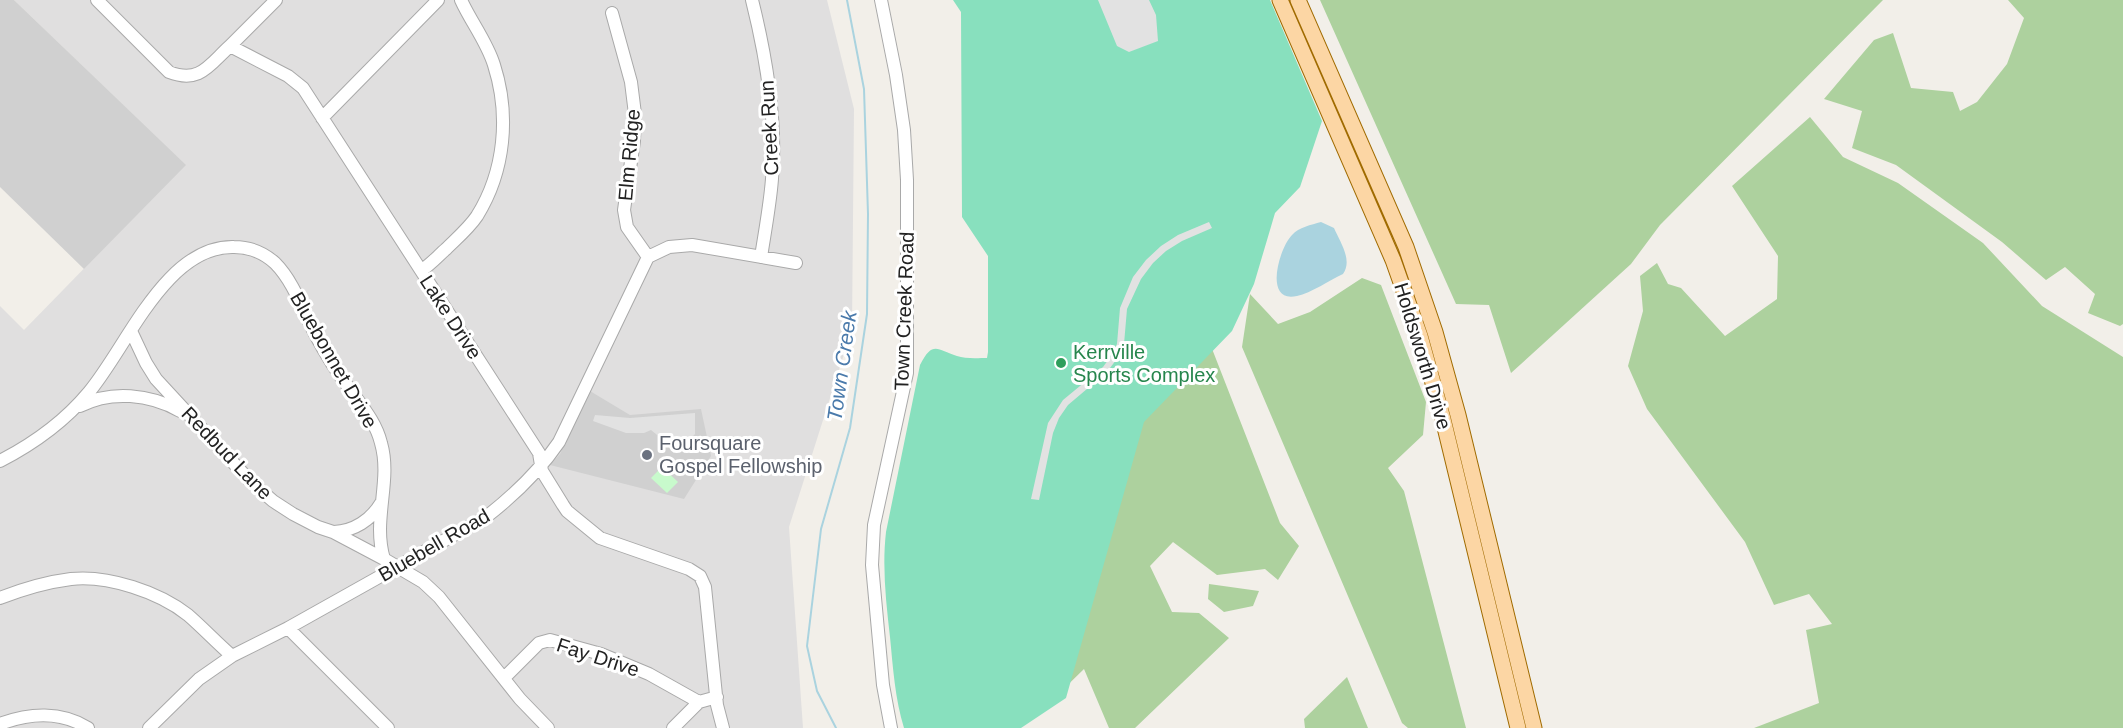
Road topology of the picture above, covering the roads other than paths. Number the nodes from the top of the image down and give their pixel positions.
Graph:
1 (97, 0) edge
2 (438, 0) edge
3 (461, 0) edge
4 (752, 0) edge
5 (881, 0) edge
6 (1280, 0) edge
7 (1298, 0) edge
8 (269, 2) edge
9 (612, 13) dead end
10 (230, 46) junction
11 (322, 118) junction
12 (1371, 170) junction
13 (1357, 177) junction
14 (648, 257) junction
15 (761, 257) junction
16 (796, 263) dead end
17 (422, 270) junction
18 (131, 331) junction
19 (73, 409) junction
20 (192, 418) junction
21 (0, 461) edge
22 (541, 464) junction
23 (381, 503) junction
24 (333, 532) junction
25 (384, 559) junction
26 (397, 567) junction
27 (0, 598) edge
28 (288, 628) junction
29 (232, 656) junction
30 (1521, 675) junction
31 (504, 678) junction
32 (1506, 678) junction
33 (717, 697) junction
34 (699, 702) junction
35 (0, 724) edge
36 (88, 728) edge
37 (149, 728) edge
38 (388, 728) edge
39 (548, 728) edge
40 (673, 728) edge
41 (723, 728) edge
42 (891, 728) edge
43 (1518, 728) edge
44 (1534, 728) edge

1 - 10 street
2 - 11 street
3 - 17 street
4 - 15 street, Creek Run
5 - 42 street, Town Creek Road
6 - 13 main road, Holdsworth Drive
7 - 12 main road, Holdsworth Drive
8 - 10 street
9 - 14 street, Elm Ridge
10 - 11 street, Lake Drive
11 - 17 street, Lake Drive
12 - 13 main road
12 - 30 main road, Holdsworth Drive
13 - 32 main road, Holdsworth Drive
14 - 15 street
14 - 22 street, Bluebell Road
15 - 16 street
17 - 22 street, Lake Drive
18 - 19 street, Bluebonnet Drive
18 - 20 street, Redbud Lane
18 - 23 street, Bluebonnet Drive
19 - 20 street
19 - 21 street, Bluebonnet Drive
20 - 24 street, Redbud Lane
22 - 26 street, Bluebell Road
22 - 33 street, Lake Drive
23 - 24 street
23 - 25 street, Bluebonnet Drive
24 - 25 street, Redbud Lane
25 - 26 street
26 - 28 street, Bluebell Road
26 - 31 street
27 - 29 street
28 - 29 street, Bluebell Road
28 - 38 street
29 - 37 street, Bluebell Road
30 - 32 main road
30 - 44 main road, Holdsworth Drive
31 - 34 street, Fay Drive
31 - 39 street
32 - 43 main road, Holdsworth Drive
33 - 34 street
33 - 41 street, Lake Drive
34 - 40 street
35 - 36 street

